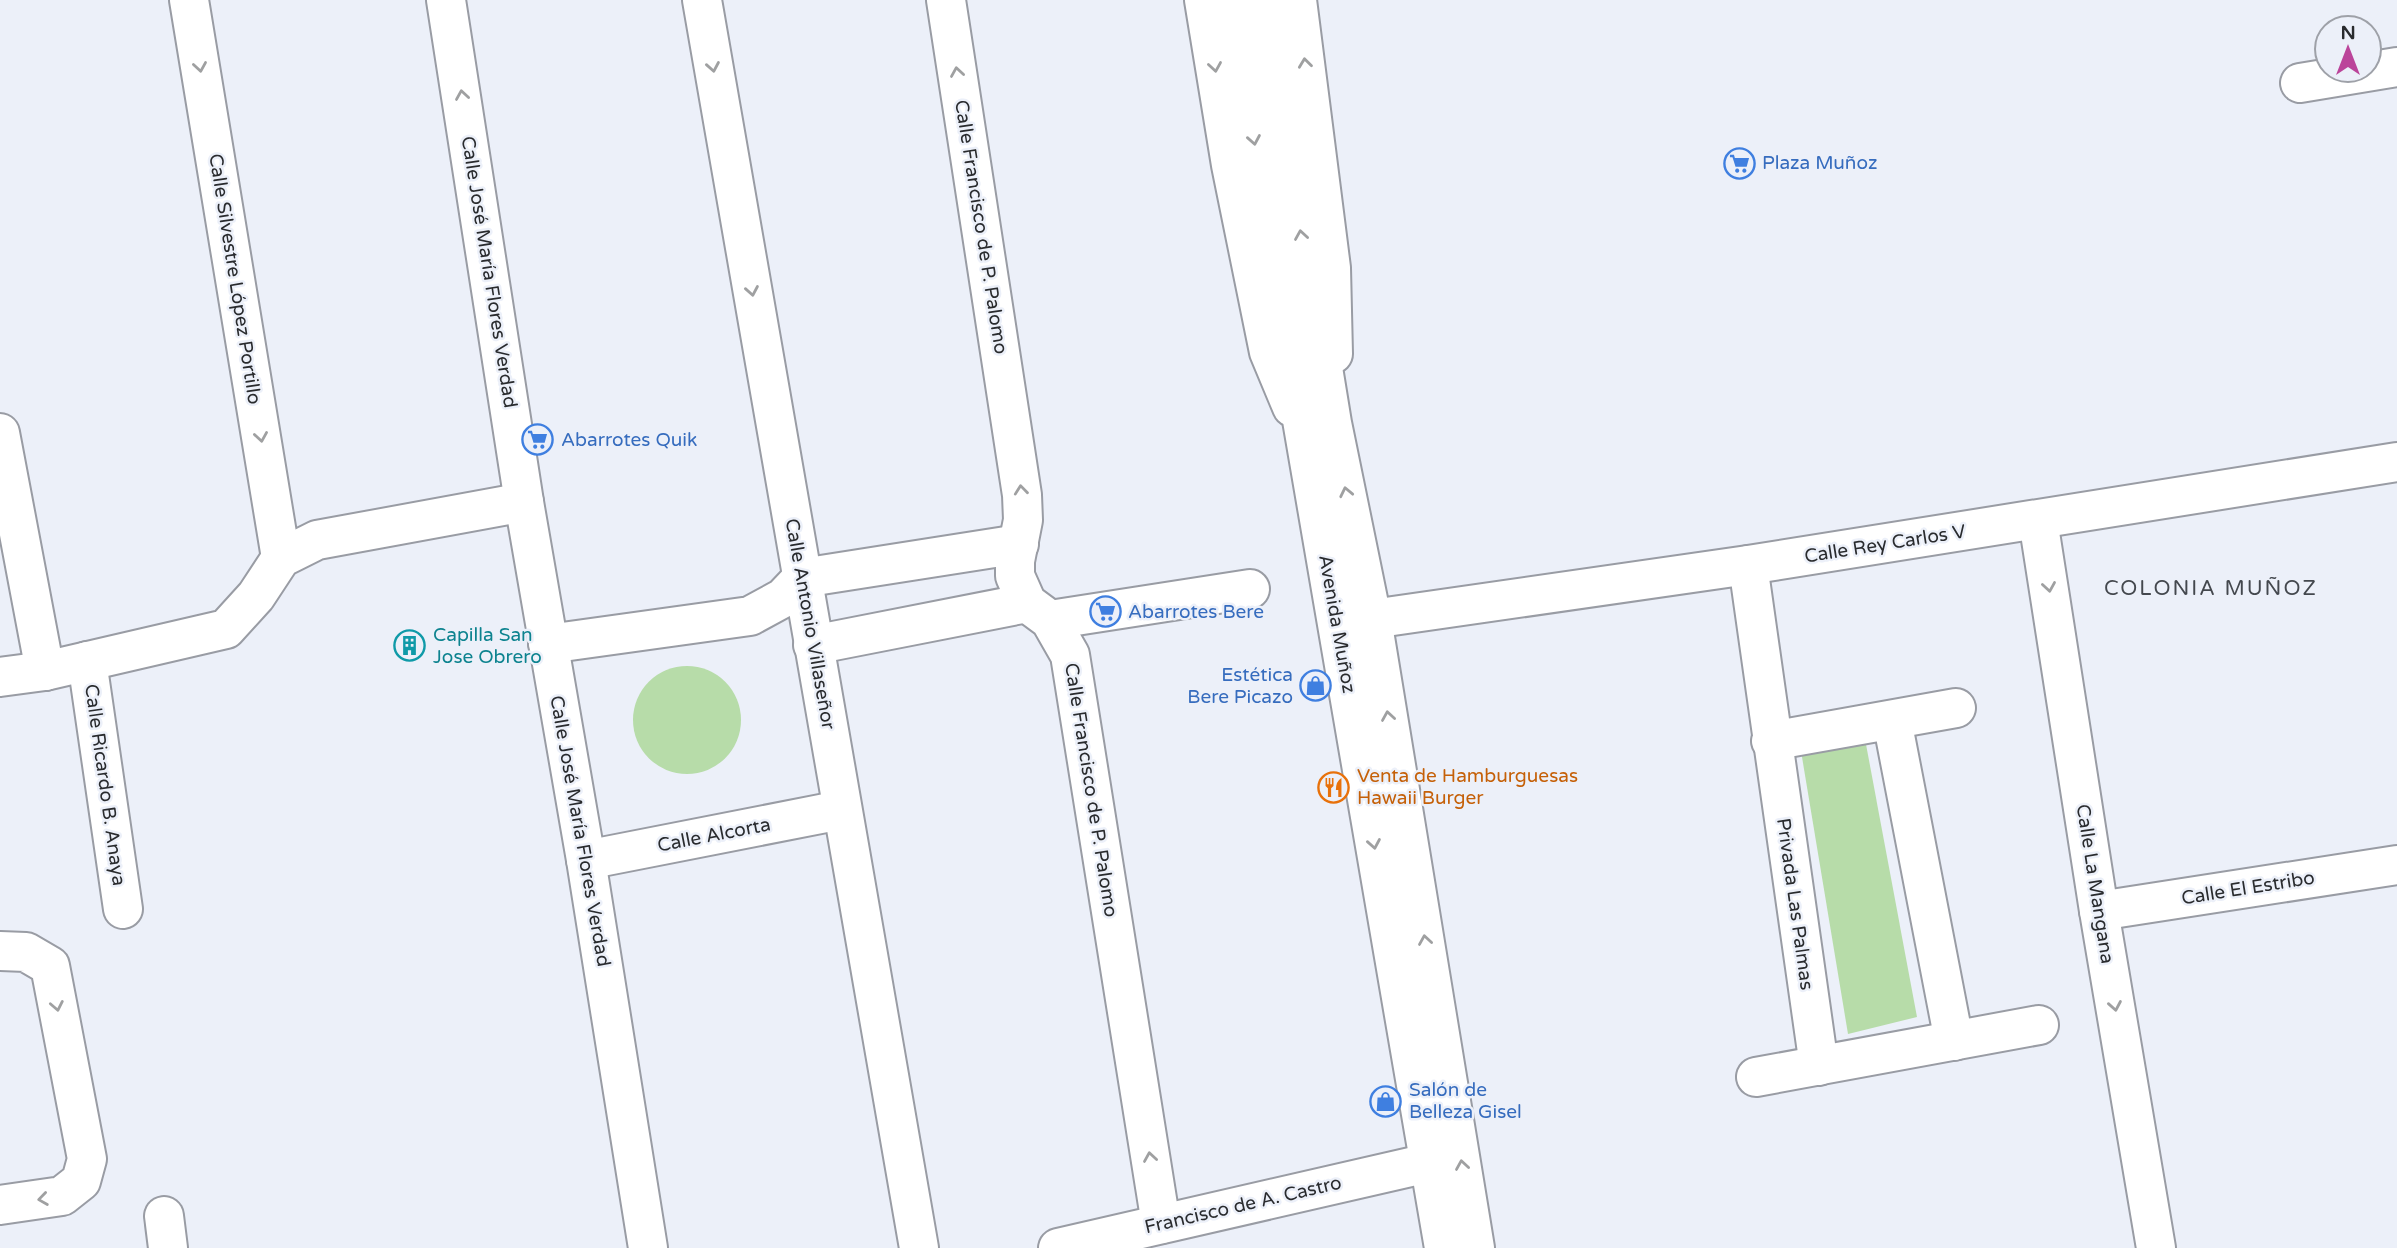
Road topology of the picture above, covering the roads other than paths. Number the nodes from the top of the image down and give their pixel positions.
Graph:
1 (189, 0) edge
2 (446, 0) edge
3 (702, 0) edge
4 (946, 0) edge
5 (1204, 0) edge
6 (1230, 0) edge
7 (1263, 0) edge
8 (1297, 0) edge
9 (2397, 67) edge
10 (2300, 83) dead end
11 (1319, 431) junction
12 (0, 433) edge
13 (2397, 462) edge
14 (6, 501) edge
15 (524, 502) junction
16 (2039, 520) junction
17 (1019, 544) junction
18 (281, 558) junction
19 (1748, 565) junction
20 (802, 578) junction
21 (1250, 589) dead end
22 (1038, 611) junction
23 (1371, 619) junction
24 (548, 644) junction
25 (813, 645) junction
26 (87, 661) junction
27 (45, 671) junction
28 (0, 677) edge
29 (1956, 708) dead end
30 (1892, 719) junction
31 (1771, 741) junction
32 (841, 810) junction
33 (586, 860) junction
34 (2397, 865) edge
35 (123, 909) dead end
36 (2099, 911) junction
37 (13, 951) edge
38 (2039, 1025) dead end
39 (1954, 1041) junction
40 (1819, 1066) junction
41 (1756, 1077) dead end
42 (1428, 1163) junction
43 (0, 1205) edge
44 (1161, 1224) junction
45 (1459, 1243) edge
46 (648, 1248) edge
47 (919, 1248) edge
48 (1058, 1248) edge
49 (2156, 1248) edge

1 -> 18 street, Calle Silvestre López Portillo
15 -> 2 street, Calle José María Flores Verdad
3 -> 20 street, Calle Antonio Villaseñor
17 -> 4 street, Calle Francisco de P. Palomo
5 -> 11 street
6 -> 11 street, Avenida Muñoz
11 -> 7 street, Avenida Muñoz
11 -> 8 street
9 - 10 street
23 -> 11 street, Avenida Muñoz
11 -> 42 street, Avenida Muñoz
12 - 14 street
13 - 16 street, Calle Rey Carlos V
14 - 27 street
15 - 18 street
15 - 24 street, Calle José María Flores Verdad
16 - 19 street, Calle Rey Carlos V
16 -> 36 street, Calle La Mangana
17 - 20 street
17 - 22 street, Calle Francisco de P. Palomo
18 - 26 street
19 - 23 street, Calle Rey Carlos V
19 - 31 street, Privada Las Palmas
20 - 24 street
20 - 25 street, Calle Antonio Villaseñor
21 - 22 street
22 - 25 street
44 -> 22 street, Calle Francisco de P. Palomo
45 -> 23 street, Avenida Muñoz
24 - 33 street, Calle José María Flores Verdad
25 - 32 street, Calle Antonio Villaseñor
26 - 27 street
26 - 35 street, Calle Ricardo B. Anaya
27 - 28 street
29 - 30 street
30 - 31 street
30 - 39 street
31 - 40 street, Privada Las Palmas
32 - 33 street, Calle Alcorta
32 - 47 street, Calle Antonio Villaseñor
33 - 46 street, Calle José María Flores Verdad
34 - 36 street, Calle El Estribo
36 -> 49 street, Calle La Mangana
37 -> 43 street
38 - 39 street
39 - 40 street
40 - 41 street
42 - 44 street, Francisco de A. Castro
42 - 45 street, Avenida Muñoz
44 - 48 street, Francisco de A. Castro

